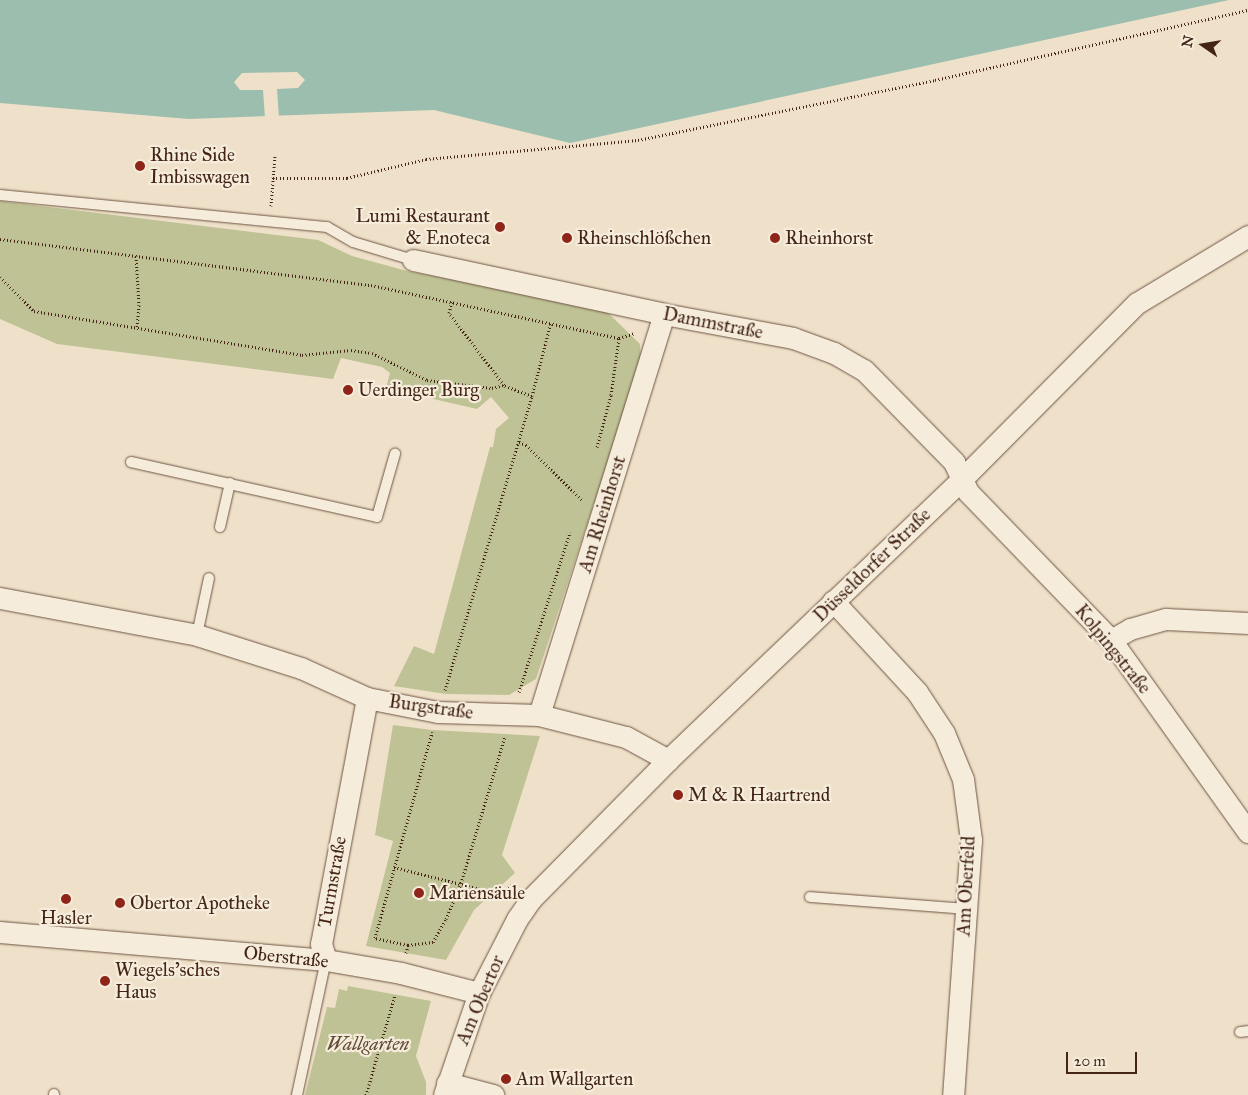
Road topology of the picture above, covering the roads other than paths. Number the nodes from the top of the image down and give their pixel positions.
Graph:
1 (0, 194) edge
2 (1248, 236) edge
3 (413, 260) joint
4 (664, 314) junction
5 (395, 454) dead end
6 (132, 462) dead end
7 (962, 479) junction
8 (230, 483) junction
9 (220, 526) dead end
10 (209, 578) dead end
11 (0, 598) edge
12 (833, 601) junction
13 (1248, 623) edge
14 (197, 636) junction
15 (1111, 640) junction
16 (367, 698) junction
17 (539, 715) junction
18 (668, 760) junction
19 (1248, 832) edge
20 (810, 897) dead end
21 (966, 909) junction
22 (517, 919) joint
23 (0, 932) edge
24 (326, 960) junction
25 (479, 993) junction
26 (445, 1089) edge
27 (297, 1095) edge
28 (493, 1095) edge
29 (953, 1095) edge

1 - 3 lane
2 - 7 street, Düsseldorfer Straße
3 - 4 street, Dammstraße
4 - 7 street, Dammstraße
4 - 17 street, Am Rheinhorst
5 - 8 lane
6 - 8 lane
7 - 12 street, Düsseldorfer Straße
7 - 15 street, Kolpingstraße
8 - 9 lane
10 - 14 lane
11 - 14 street, Burgstraße
12 - 18 street, Düsseldorfer Straße
12 - 21 street, Am Oberfeld
13 - 15 street
14 - 16 street, Burgstraße
15 - 19 street, Kolpingstraße
16 - 17 street, Burgstraße
16 - 24 street, Turmstraße
17 - 18 street, Burgstraße
18 - 22 street, Düsseldorfer Straße
20 - 21 lane
21 - 29 street, Am Oberfeld
22 - 25 street, Am Obertor
23 - 24 street, Oberstraße
24 - 25 street, Oberstraße
24 - 27 lane, Turmstraße
25 - 26 street, Am Obertor
26 - 28 street

